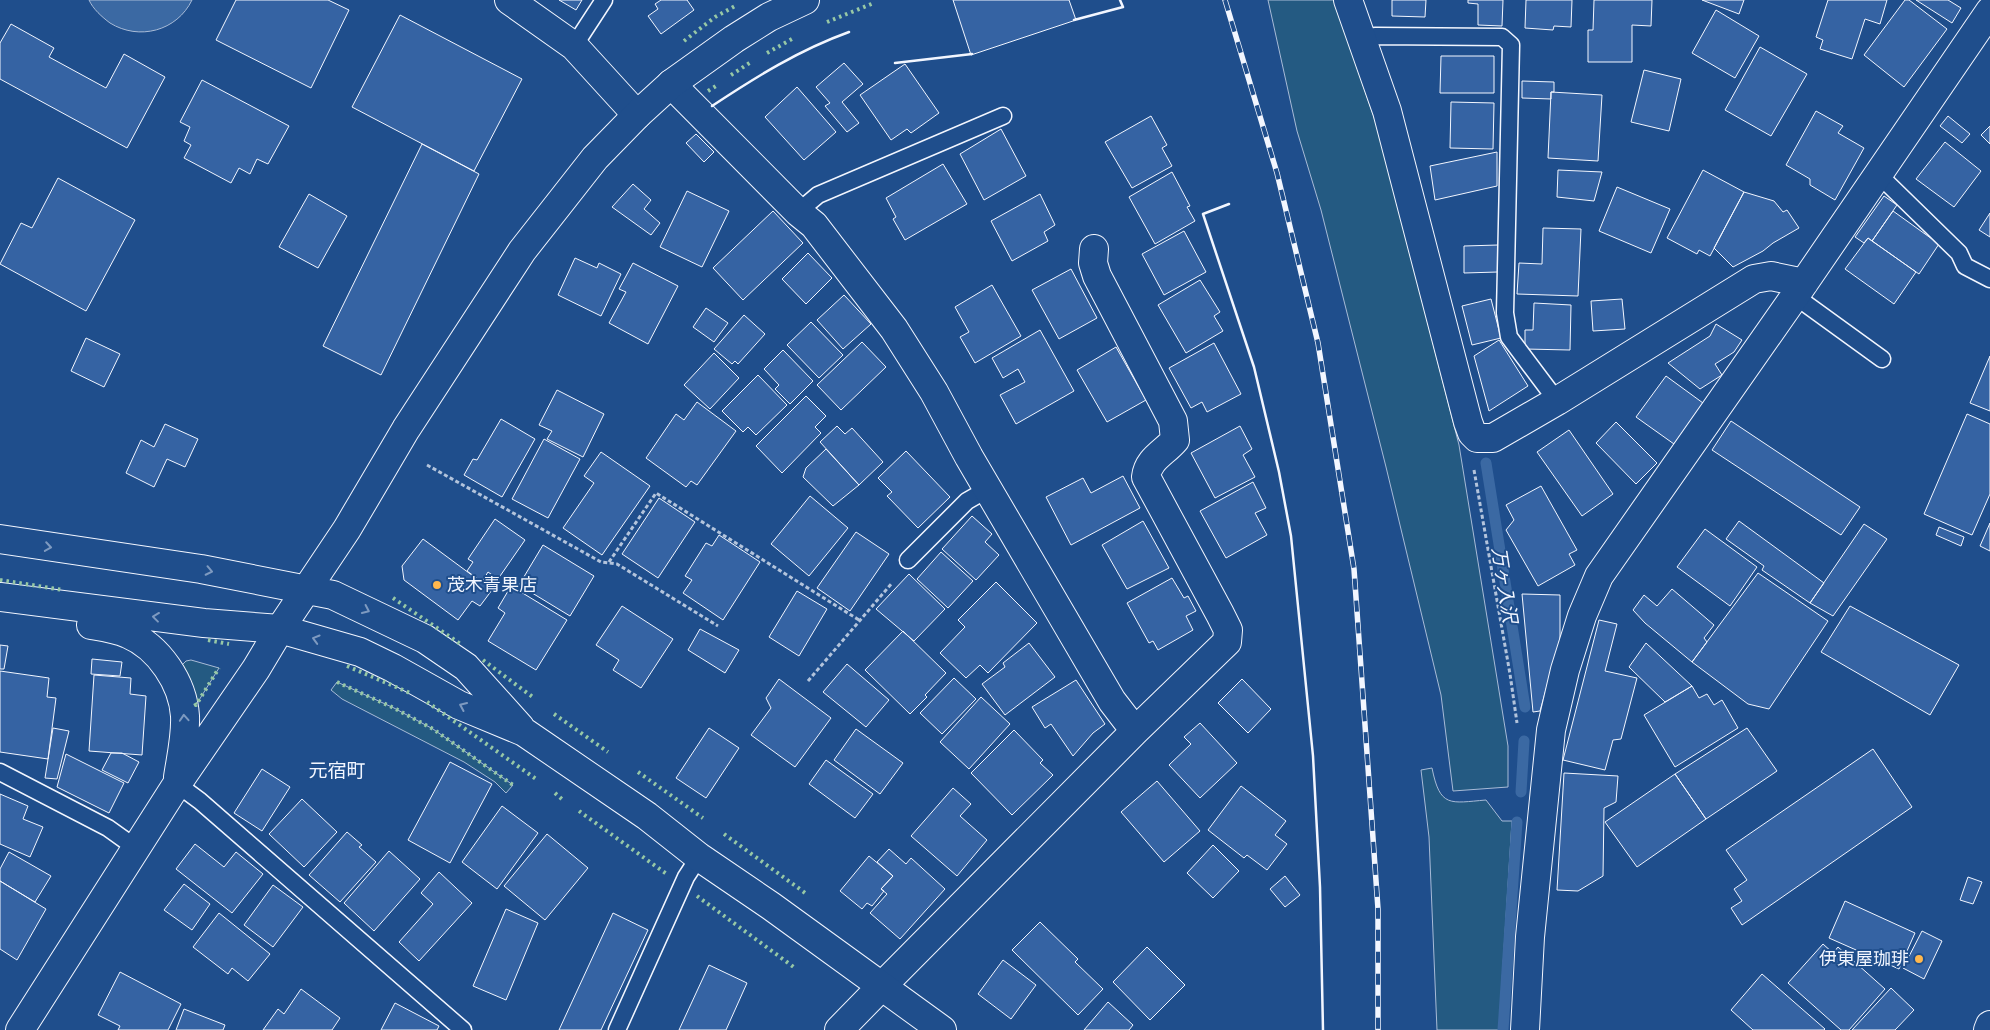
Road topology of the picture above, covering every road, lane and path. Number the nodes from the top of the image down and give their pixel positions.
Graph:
1 (509, 0) edge
2 (604, 0) edge
3 (805, 0) edge
4 (1348, 0) edge
5 (1990, 11) edge
6 (1360, 40) junction
7 (574, 46) junction
8 (670, 84) junction
9 (637, 115) junction
10 (1003, 116) dead end
11 (1878, 174) junction
12 (798, 212) junction
13 (1094, 250) dead end
14 (1990, 279) edge
15 (1800, 290) junction
16 (1882, 359) dead end
17 (1557, 401) junction
18 (1477, 438) junction
19 (427, 466) dead end
20 (988, 489) junction
21 (0, 539) edge
22 (908, 560) joint
23 (608, 562) junction
24 (307, 589) junction
25 (0, 597) edge
26 (0, 609) edge
27 (859, 620) junction
28 (718, 626) dead end
29 (280, 629) junction
30 (808, 681) dead end
31 (1518, 726) dead end
32 (1135, 731) junction
33 (524, 732) junction
34 (0, 772) edge
35 (177, 784) junction
36 (136, 848) junction
37 (698, 857) junction
38 (881, 987) junction
39 (1990, 1025) edge
40 (20, 1030) edge
41 (463, 1030) edge
42 (617, 1030) edge
43 (839, 1030) edge
44 (942, 1030) edge
45 (1525, 1030) edge
46 (1988, 1030) edge

1 - 7 street
2 - 7 lane
3 - 8 street
4 - 6 street
5 - 11 street
6 - 17 lane
6 - 18 street
7 - 9 street
8 - 9 street
8 - 12 street
9 - 24 street
10 - 12 lane
11 - 14 lane
11 - 15 street
12 - 20 street
13 - 32 street
15 - 16 lane
15 - 17 street
15 - 45 street
17 - 18 street
18 - 31 path
19 - 23 path
20 - 22 lane
20 - 32 street
21 -> 24 street
22 - 27 path
23 - 27 path
23 - 28 path
24 - 29 street
24 -> 33 street
29 -> 25 street
35 -> 26 street
27 - 30 path
33 -> 29 street
29 - 35 street
32 - 38 street
33 - 37 street
34 - 36 lane
35 - 36 street
35 - 41 lane
36 - 40 street
37 - 38 street
37 - 42 lane
38 - 43 street
38 - 44 street
39 - 46 street

